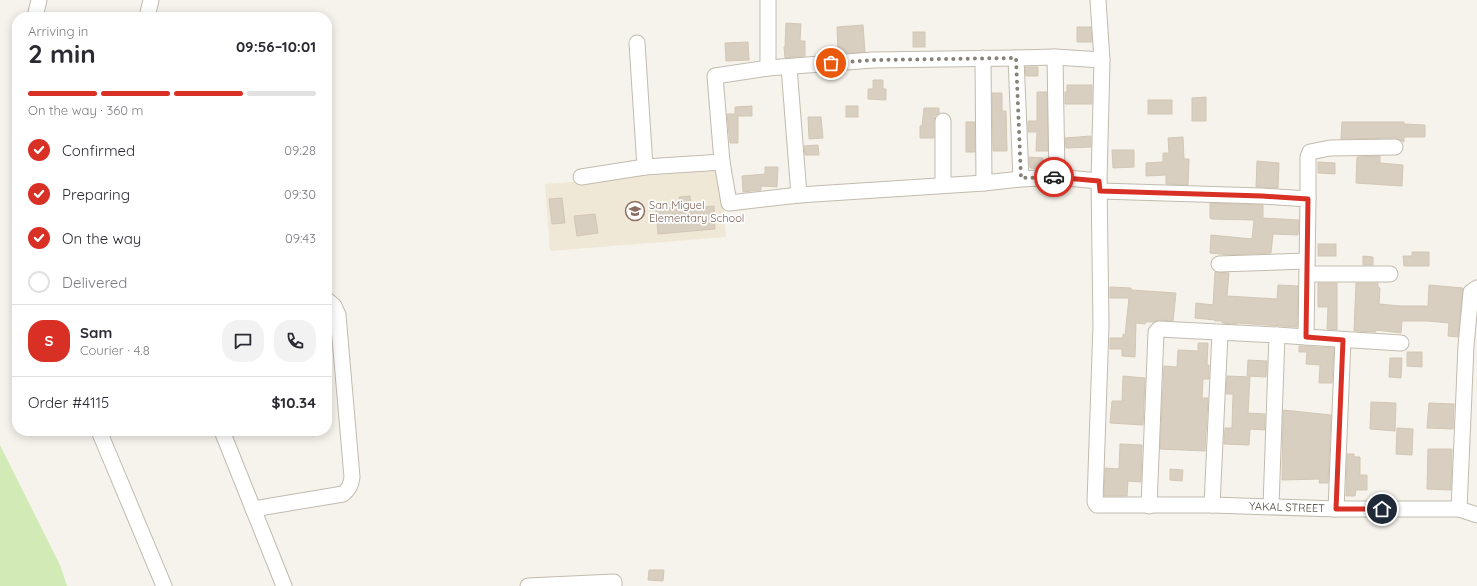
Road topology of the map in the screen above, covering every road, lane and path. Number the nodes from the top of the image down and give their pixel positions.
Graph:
1 (39, 0) edge
2 (151, 0) edge
3 (768, 0) edge
4 (1098, 0) edge
5 (36, 12) edge
6 (148, 12) edge
7 (637, 43) dead end
8 (1055, 57) junction
9 (983, 58) junction
10 (1016, 58) junction
11 (1102, 60) junction
12 (789, 67) junction
13 (768, 68) junction
14 (944, 121) dead end
15 (1395, 147) dead end
16 (722, 162) junction
17 (645, 167) junction
18 (581, 177) dead end
19 (1057, 177) junction
20 (1021, 178) junction
21 (984, 183) junction
22 (943, 185) junction
23 (1100, 186) junction
24 (799, 195) junction
25 (1308, 199) junction
26 (1220, 264) dead end
27 (1307, 268) junction
28 (1390, 274) dead end
29 (1477, 288) edge
30 (332, 304) edge
31 (1220, 333) junction
32 (1278, 335) junction
33 (1306, 337) junction
34 (1343, 340) junction
35 (1402, 343) dead end
36 (101, 436) edge
37 (224, 436) edge
38 (1212, 505) junction
39 (1149, 506) junction
40 (1271, 506) junction
41 (253, 509) junction
42 (1336, 509) junction
43 (1459, 509) junction
44 (1477, 515) edge
45 (164, 586) edge
46 (284, 586) edge
47 (528, 586) edge
48 (614, 586) edge

1 - 5 street
2 - 6 street
3 - 13 street
4 - 11 street
7 - 17 street
8 - 10 street
8 - 11 street
8 - 19 street
9 - 10 street
9 - 12 street
9 - 21 street
10 - 20 street
11 - 23 street
12 - 13 street
12 - 24 street
13 - 16 street
14 - 22 street
15 - 25 street
16 - 17 street
16 - 24 street
17 - 18 street
19 - 20 street
19 - 23 street
20 - 21 street
21 - 22 street
22 - 24 street
23 - 25 street
23 - 39 street, YAKAL STREET
25 - 27 street
26 - 27 street
27 - 28 street
27 - 33 street
29 - 43 street
30 - 41 street
31 - 32 street
31 - 38 street
31 - 39 street
32 - 33 street
32 - 40 street
33 - 34 street
34 - 35 street
34 - 42 street
36 - 45 street
37 - 41 street
38 - 39 street, YAKAL STREET
38 - 40 street, YAKAL STREET
40 - 42 street, YAKAL STREET
41 - 46 street
42 - 43 street, YAKAL STREET
43 - 44 street, YAKAL STREET
47 - 48 street

